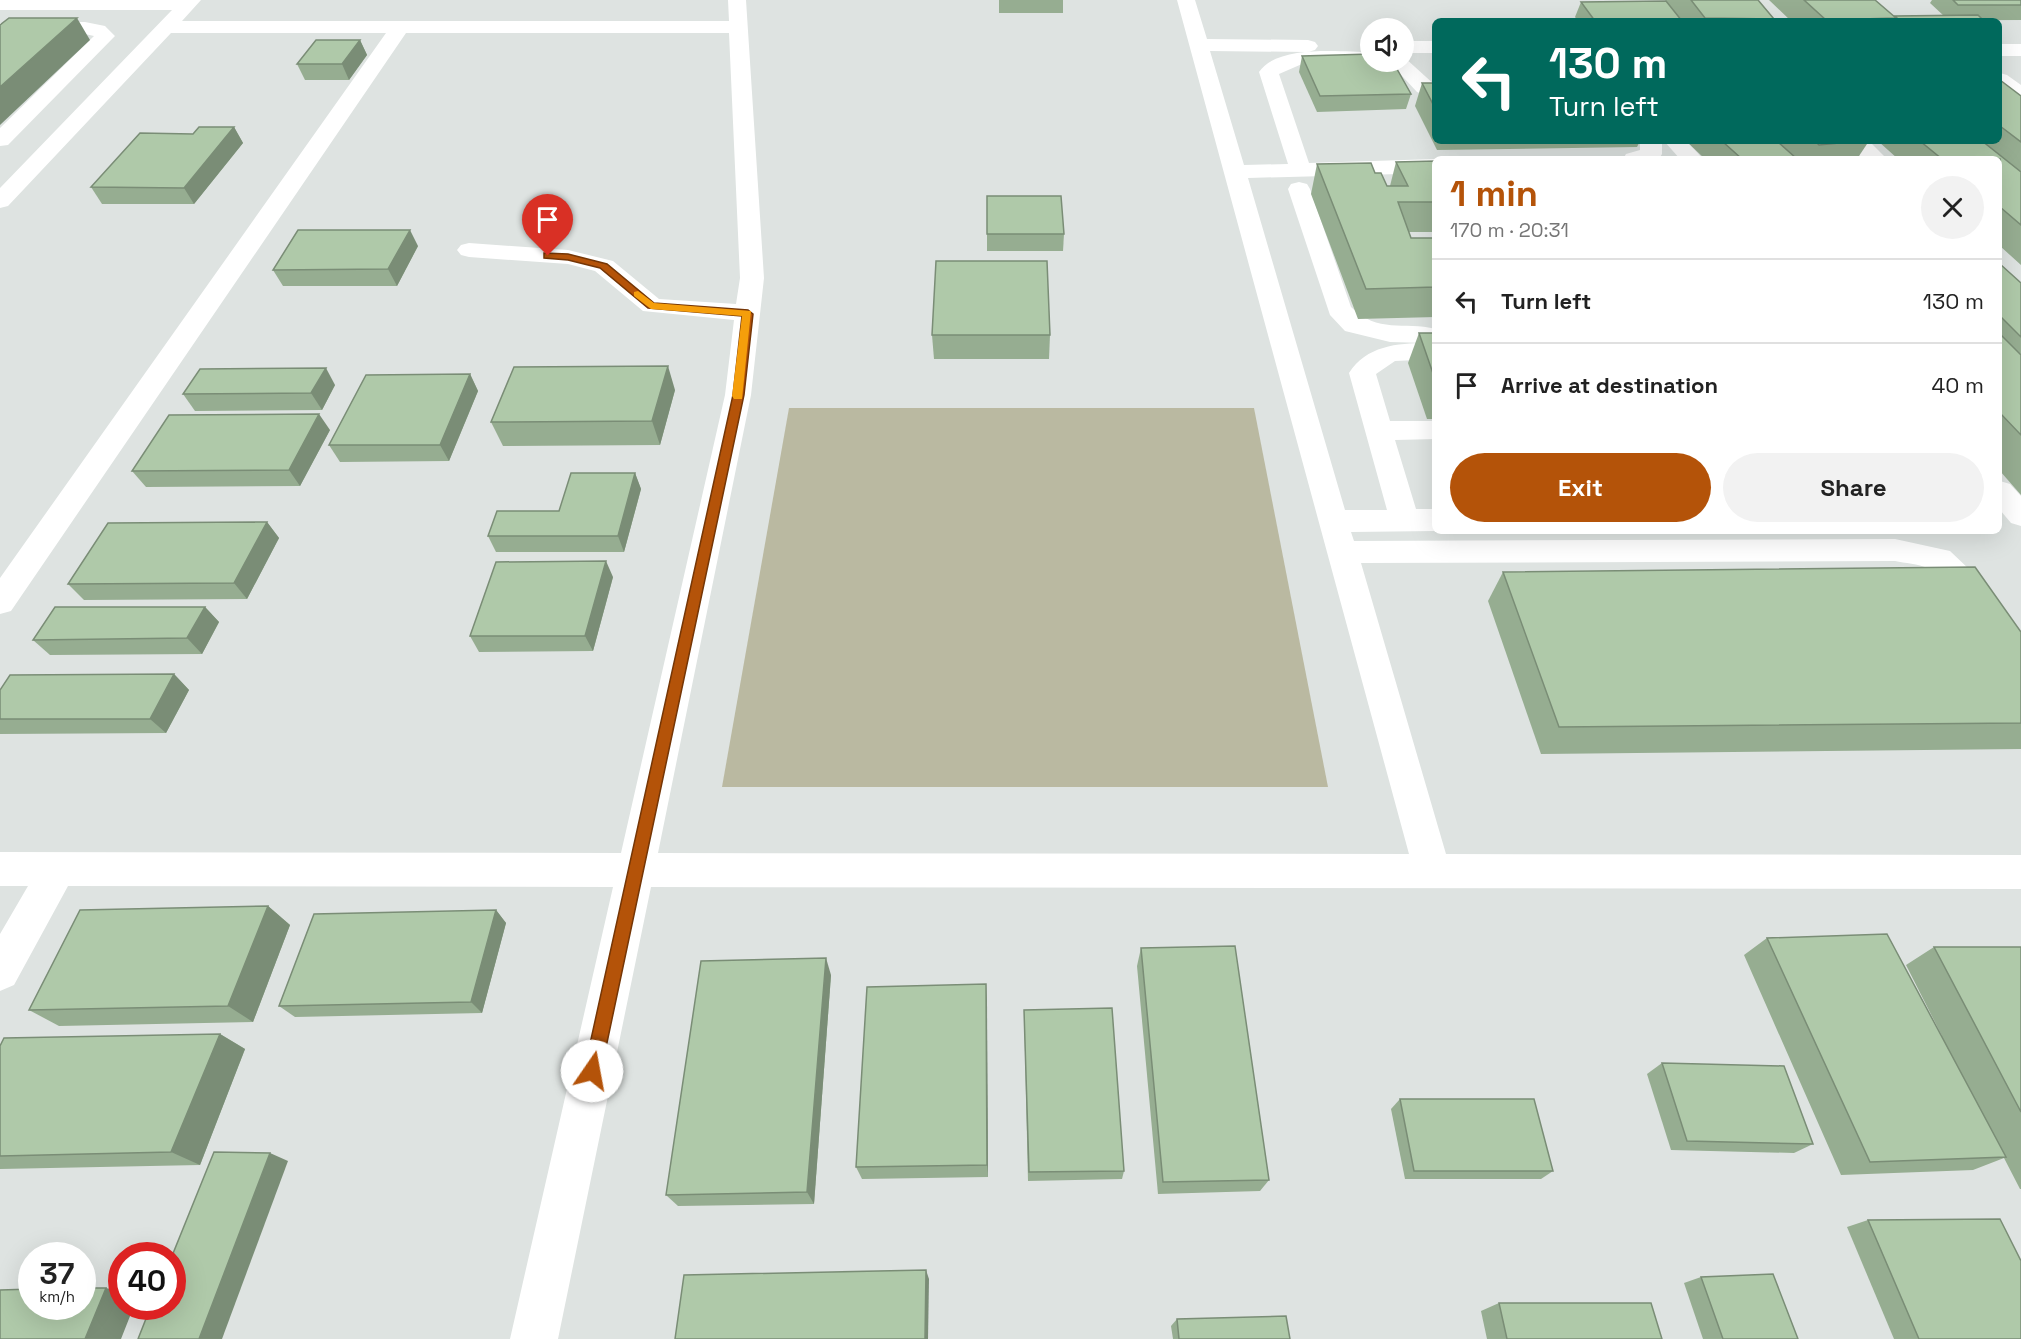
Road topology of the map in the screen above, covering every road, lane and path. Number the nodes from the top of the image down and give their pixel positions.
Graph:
1 (1186, 0) edge
2 (1, 2) edge
3 (190, 2) edge
4 (737, 14) edge
5 (166, 27) junction
6 (400, 27) junction
7 (0, 29) edge
8 (1199, 45) junction
9 (1360, 46) edge
10 (1414, 47) edge
11 (1432, 47) edge
12 (2002, 50) edge
13 (2021, 50) edge
14 (1360, 58) edge
15 (1412, 72) edge
16 (2002, 83) edge
17 (1432, 92) edge
18 (2011, 103) edge
19 (0, 140) edge
20 (1650, 144) edge
21 (1678, 144) edge
22 (1859, 144) edge
23 (1644, 156) edge
24 (1689, 156) edge
25 (1873, 156) edge
26 (1432, 166) edge
27 (1300, 180) junction
28 (1237, 182) junction
29 (1432, 185) edge
30 (0, 201) edge
31 (469, 250) dead end
32 (748, 314) junction
33 (1432, 335) edge
34 (1432, 351) edge
35 (1432, 430) edge
36 (1379, 431) junction
37 (2002, 493) edge
38 (2021, 515) edge
39 (1432, 520) edge
40 (1334, 521) junction
41 (1405, 521) junction
42 (1342, 552) junction
43 (0, 602) edge
44 (1992, 610) edge
45 (0, 869) edge
46 (58, 869) junction
47 (636, 870) junction
48 (1432, 870) junction
49 (2021, 872) edge
50 (0, 972) edge
51 (534, 1339) edge

1 - 8 street
2 - 3 street
3 - 5 street
4 - 6 street
4 - 32 street
5 - 6 street
5 - 30 street
6 - 43 street
7 - 19 street
8 - 9 street
8 - 28 street
10 - 11 street
12 - 13 street
14 - 27 street
15 - 17 street
16 - 18 street
20 - 23 street
21 - 24 street
22 - 25 street
26 - 27 street
27 - 28 street
27 - 29 street
27 - 33 street
28 - 40 street
31 - 32 street
32 - 47 street
34 - 36 street
35 - 36 street
36 - 41 street
37 - 38 street
39 - 41 street
40 - 41 street
40 - 42 street
42 - 44 street
42 - 48 street
45 - 46 street
46 - 47 street
46 - 50 street
47 - 48 street
47 - 51 street
48 - 49 street

